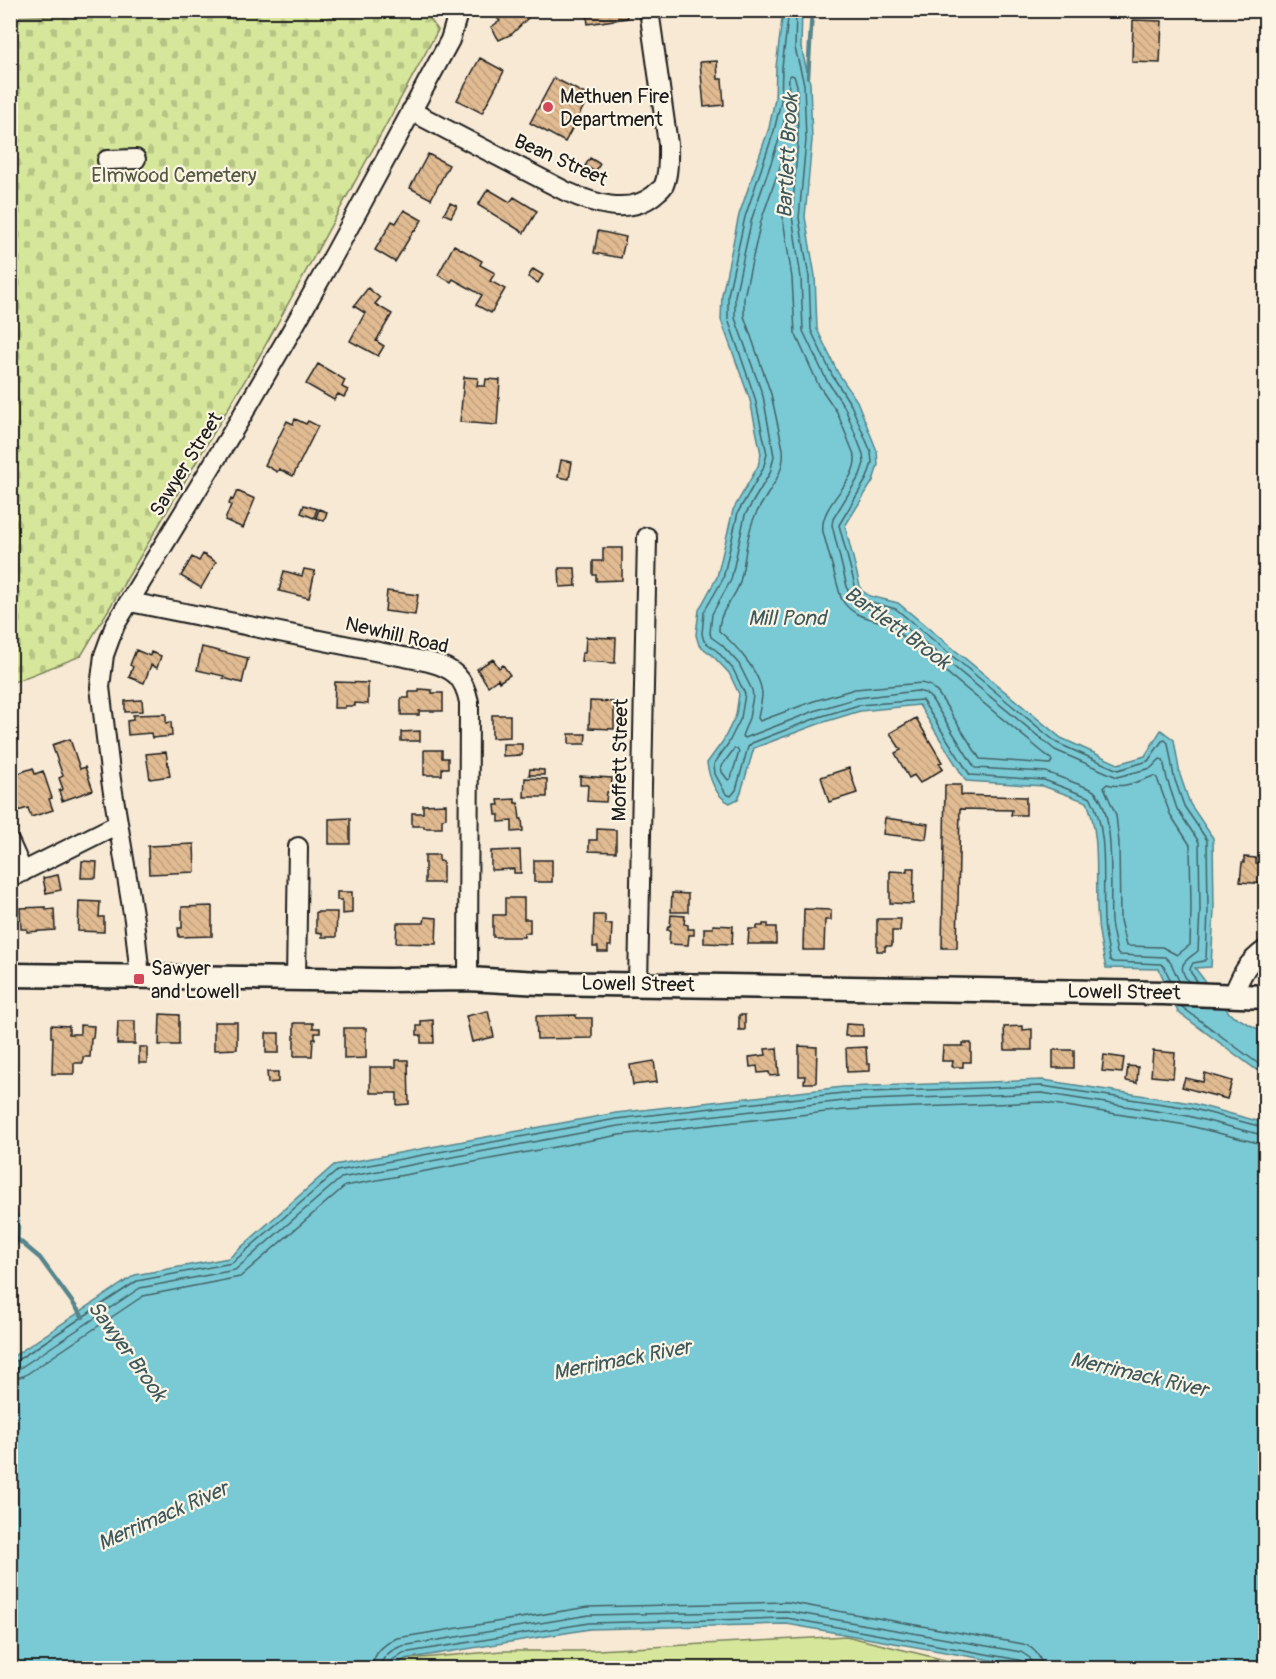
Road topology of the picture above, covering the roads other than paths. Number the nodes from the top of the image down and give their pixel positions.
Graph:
1 (459, 10) edge
2 (649, 10) edge
3 (411, 111) junction
4 (136, 159) dead end
5 (107, 160) dead end
6 (647, 537) dead end
7 (130, 602) junction
8 (118, 824) junction
9 (10, 843) edge
10 (298, 847) dead end
11 (17, 875) edge
12 (1266, 949) edge
13 (10, 975) edge
14 (140, 977) junction
15 (297, 979) junction
16 (468, 979) junction
17 (638, 984) junction
18 (1227, 995) junction
19 (1266, 997) edge

1 - 3 street, Sawyer Street
2 - 3 street, Bean Street
3 - 7 street, Sawyer Street
4 - 5 street
6 - 17 street, Moffett Street
7 - 8 street, Sawyer Street
7 - 16 street, Newhill Road
8 - 11 street
8 - 14 street, Sawyer Street
9 - 11 street
10 - 15 street
12 - 18 street
13 - 14 main road, Lowell Street
14 - 15 main road, Lowell Street
15 - 16 main road, Lowell Street
16 - 17 main road, Lowell Street
17 - 18 main road, Lowell Street
18 - 19 main road, Lowell Street

